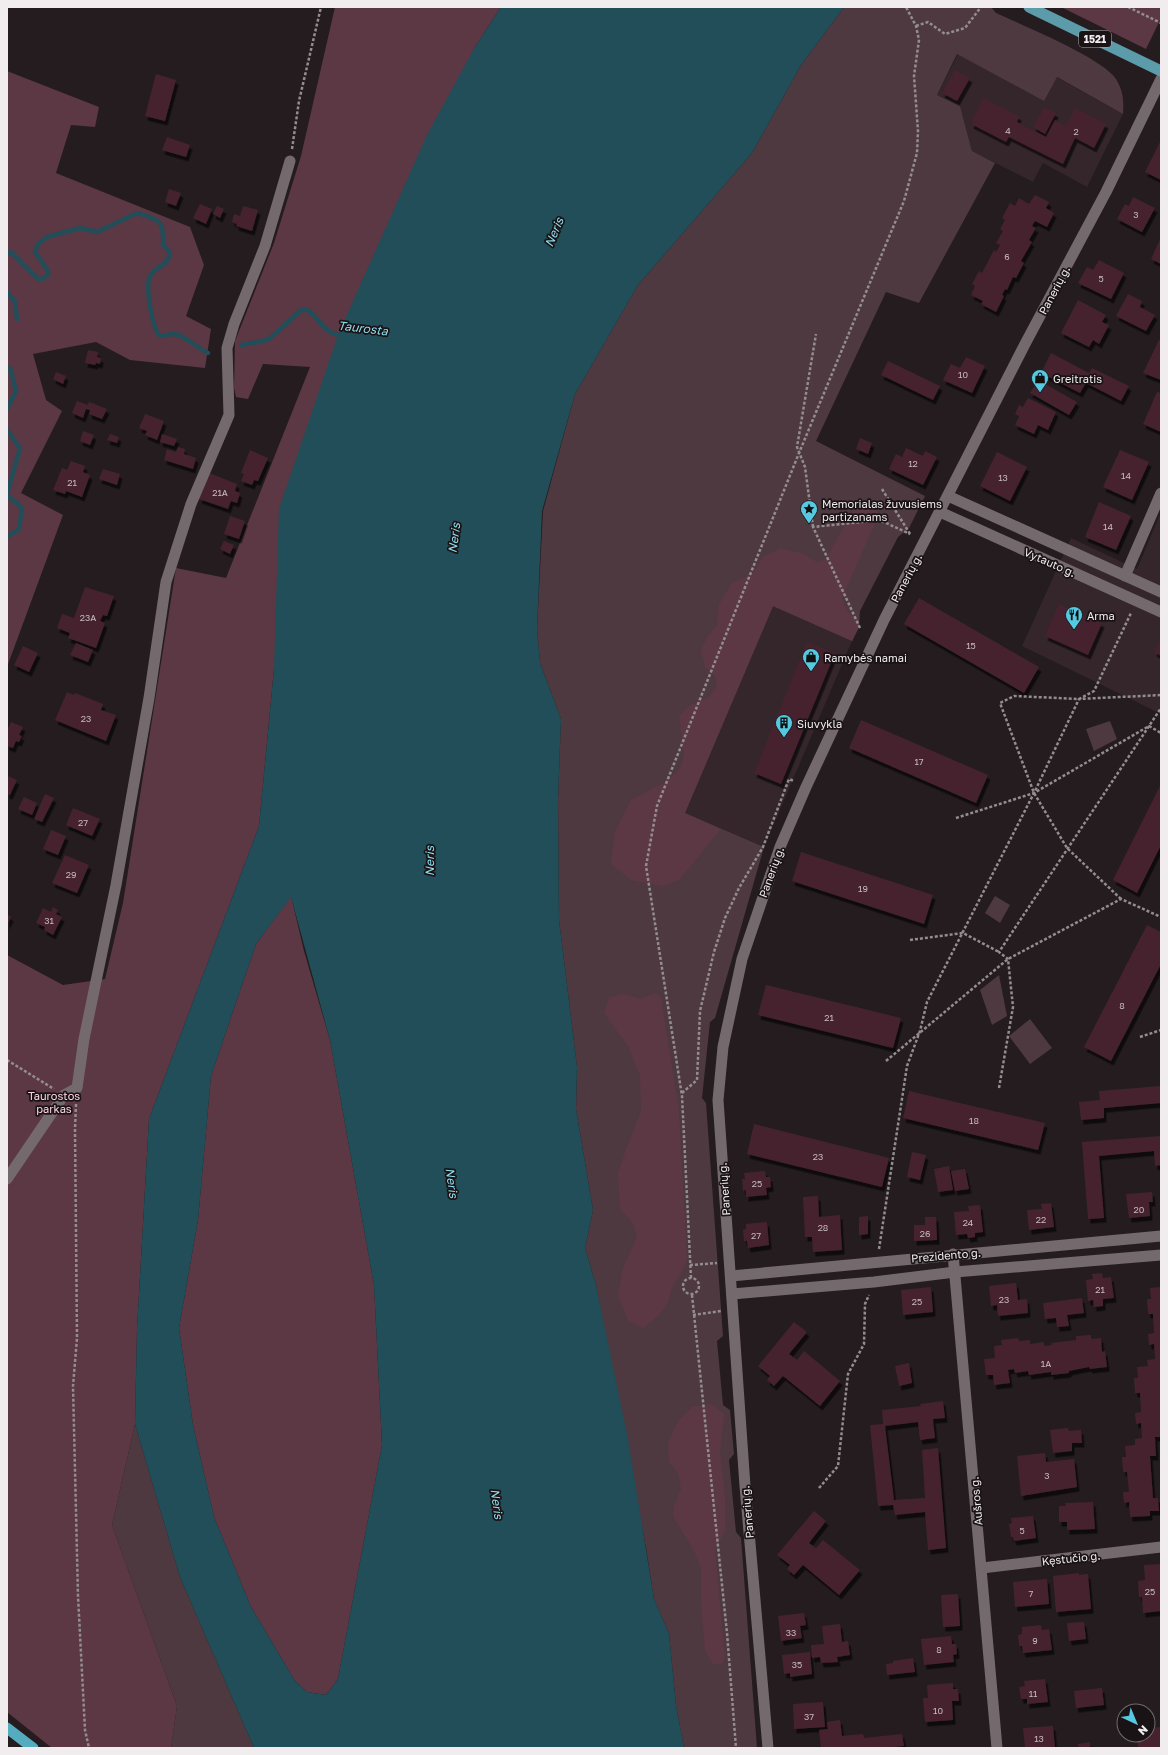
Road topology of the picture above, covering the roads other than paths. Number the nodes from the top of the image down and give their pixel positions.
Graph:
1 (1029, 7) edge
2 (1161, 71) edge
3 (1161, 79) edge
4 (290, 161) road end
5 (1161, 493) edge
6 (948, 496) junction
7 (940, 512) junction
8 (1125, 576) junction
9 (1161, 592) edge
10 (1161, 612) edge
11 (7, 1179) edge
12 (1161, 1236) edge
13 (953, 1254) junction
14 (1161, 1255) edge
15 (955, 1272) junction
16 (731, 1276) junction
17 (732, 1294) junction
18 (1161, 1548) edge
19 (982, 1568) junction
20 (7, 1728) edge
21 (33, 1748) edge
22 (768, 1748) edge
23 (997, 1748) edge

1 - 2 main road, 1521
3 - 6 street, Panerių g.
4 - 11 street
5 - 8 street
6 - 7 street, Panerių g.
6 - 8 street, Vytauto g.
7 - 10 street, Vytauto g.
7 - 16 street, Panerių g.
8 - 9 street, Vytauto g.
12 - 13 street, Prezidento g.
13 - 15 street, Aušros g.
13 - 16 street, Prezidento g.
14 - 15 street, Prezidento g.
15 - 17 street, Prezidento g.
15 - 19 street, Aušros g.
16 - 17 street, Panerių g.
17 - 22 street, Panerių g.
18 - 19 street, Kęstučio g.
19 - 23 street, Aušros g.
20 - 21 highway

